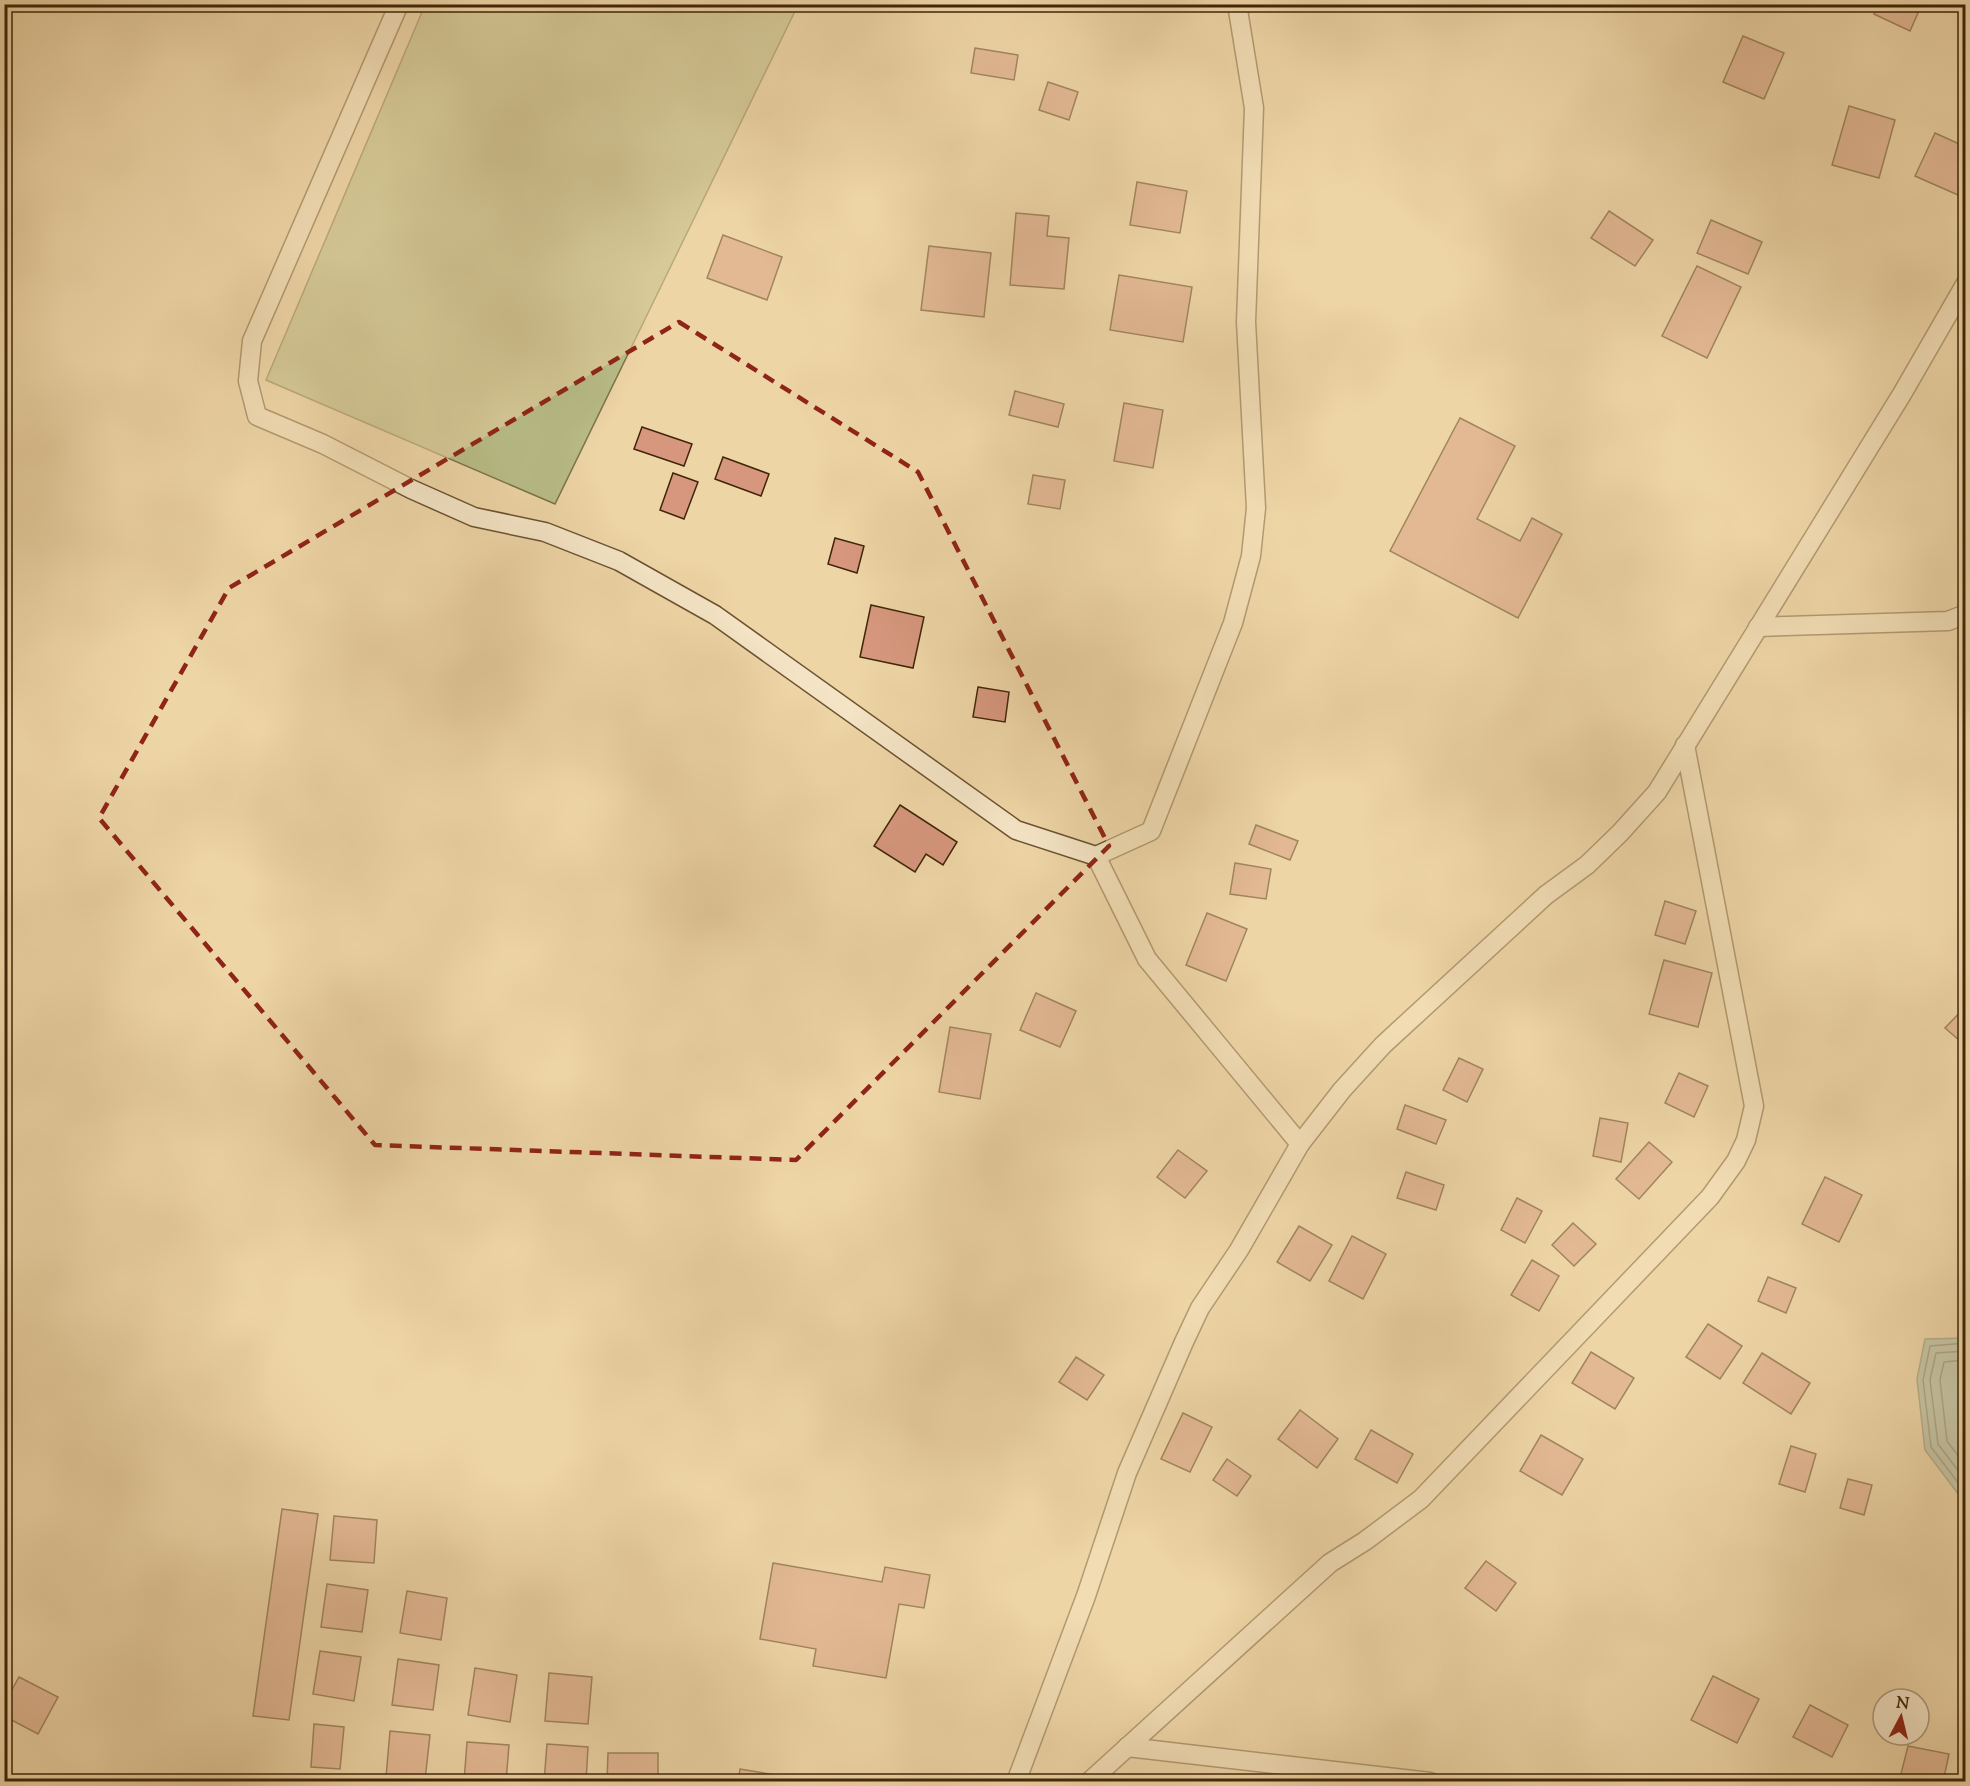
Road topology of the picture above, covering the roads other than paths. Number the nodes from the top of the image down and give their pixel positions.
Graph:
1 (399, 4) edge
2 (1237, 4) edge
3 (1965, 283) edge
4 (1965, 614) edge
5 (1758, 627) junction
6 (1685, 745) junction
7 (1096, 856) junction
8 (1300, 1144) junction
9 (1127, 1747) junction
10 (1016, 1782) edge
11 (1089, 1782) edge
12 (1430, 1782) edge

1 - 7 lane
2 - 7 lane
3 - 5 lane
4 - 5 lane
5 - 6 lane
6 - 8 lane
6 - 9 lane
7 - 8 lane
8 - 10 lane
9 - 11 lane
9 - 12 lane

